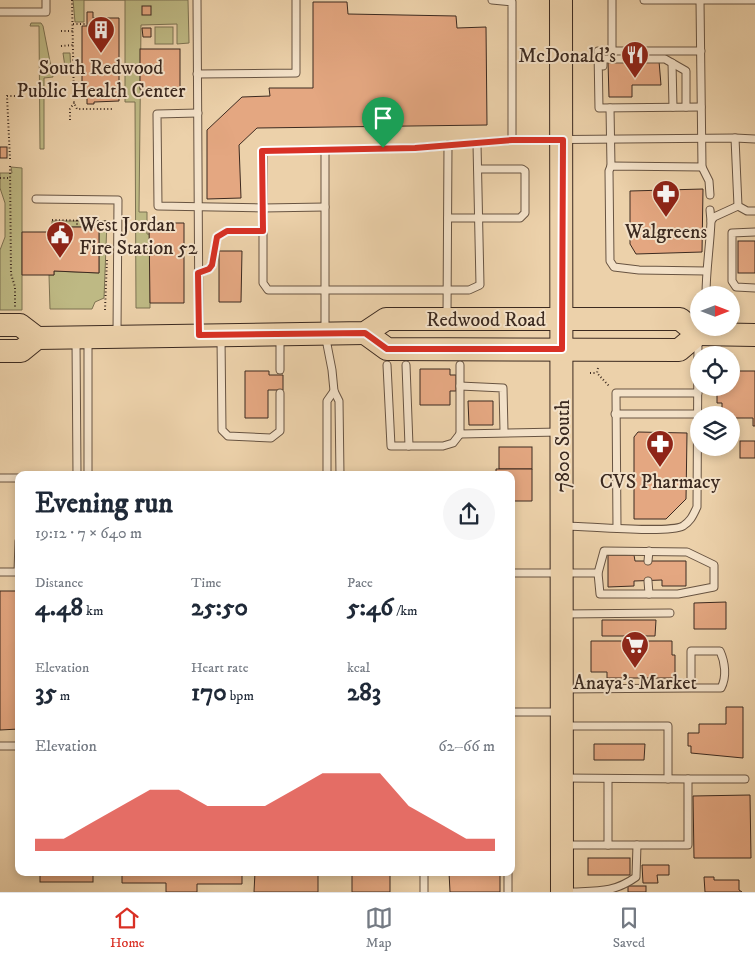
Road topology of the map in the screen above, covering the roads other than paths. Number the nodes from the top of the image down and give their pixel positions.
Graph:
1 (46, 0) edge
2 (197, 0) edge
3 (296, 0) edge
4 (492, 0) edge
5 (561, 0) edge
6 (612, 0) edge
7 (644, 0) edge
8 (755, 0) edge
9 (700, 1) edge
10 (0, 12) edge
11 (612, 51) junction
12 (701, 51) junction
13 (672, 63) junction
14 (198, 74) junction
15 (673, 107) junction
16 (686, 107) junction
17 (701, 107) junction
18 (606, 108) junction
19 (198, 113) junction
20 (610, 138) junction
21 (701, 138) junction
22 (735, 138) junction
23 (755, 139) edge
24 (512, 140) junction
25 (563, 140) junction
26 (477, 144) junction
27 (448, 146) junction
28 (325, 150) junction
29 (611, 166) junction
30 (702, 167) junction
31 (478, 170) junction
32 (710, 195) dead end
33 (36, 199) dead end
34 (738, 206) junction
35 (325, 207) junction
36 (263, 208) junction
37 (198, 209) junction
38 (710, 210) dead end
39 (755, 210) edge
40 (448, 218) junction
41 (479, 218) junction
42 (711, 221) junction
43 (263, 231) junction
44 (755, 232) edge
45 (706, 271) junction
46 (198, 273) junction
47 (706, 286) edge
48 (755, 288) edge
49 (325, 290) junction
50 (448, 290) junction
51 (8, 318) edge
52 (447, 318) junction
53 (562, 319) junction
54 (690, 324) edge
55 (365, 333) junction
56 (280, 334) junction
57 (325, 334) junction
58 (740, 334) edge
59 (210, 335) junction
60 (755, 335) edge
61 (117, 336) junction
62 (698, 336) edge
63 (82, 337) junction
64 (38, 338) junction
65 (562, 349) junction
66 (0, 351) edge
67 (387, 365) dead end
68 (406, 365) dead end
69 (460, 365) dead end
70 (280, 370) dead end
71 (460, 386) junction
72 (334, 391) junction
73 (280, 393) dead end
74 (690, 393) edge
75 (615, 414) junction
76 (690, 414) edge
77 (504, 431) junction
78 (562, 432) junction
79 (460, 434) junction
80 (408, 446) junction
81 (697, 456) edge
82 (77, 471) edge
83 (88, 471) edge
84 (327, 471) edge
85 (340, 471) edge
86 (0, 478) edge
87 (15, 478) edge
88 (562, 526) junction
89 (616, 528) junction
90 (649, 551) junction
91 (648, 562) dead end
92 (0, 572) edge
93 (15, 572) edge
94 (515, 573) edge
95 (562, 573) junction
96 (598, 573) junction
97 (648, 580) dead end
98 (649, 594) junction
99 (670, 613) dead end
100 (562, 614) junction
101 (561, 688) junction
102 (691, 688) junction
103 (515, 713) edge
104 (561, 719) junction
105 (0, 746) edge
106 (15, 746) edge
107 (561, 778) junction
108 (608, 778) junction
109 (668, 779) junction
110 (688, 779) junction
111 (745, 779) dead end
112 (562, 845) junction
113 (608, 845) junction
114 (637, 845) junction
115 (424, 876) edge
116 (508, 876) edge
117 (424, 892) edge
118 (508, 892) edge
119 (562, 892) edge
120 (574, 892) edge

1 - 10 lane
2 - 14 lane
3 - 14 lane
4 - 24 lane
5 - 25 main road, 7800 South
6 - 11 lane
7 - 9 lane
8 - 9 lane
9 - 12 lane
11 - 12 lane
11 - 18 lane
12 - 17 lane
13 - 15 lane
13 - 16 lane
13 - 18 lane
14 - 19 lane
15 - 16 lane
15 - 18 lane
16 - 17 lane
17 - 21 lane
18 - 20 lane
19 - 37 lane
19 - 37 lane
20 - 21 lane
20 - 25 lane
20 - 29 lane
21 - 22 lane
21 - 30 lane
22 - 23 lane
22 - 34 lane
24 - 25 lane
24 - 26 lane
25 - 53 main road, 7800 South
26 - 27 lane
26 - 31 lane
27 - 28 lane
27 - 40 lane
28 - 35 lane
28 - 36 lane
29 - 30 lane
29 - 45 lane
30 - 32 lane
31 - 41 lane
31 - 41 lane
33 - 61 lane
34 - 39 lane
34 - 42 lane
35 - 36 lane
35 - 49 lane
36 - 37 lane
36 - 43 lane
37 - 46 lane
38 - 42 lane
40 - 41 lane
40 - 50 lane
41 - 50 lane
42 - 45 lane
43 - 46 lane
43 - 49 lane
44 - 48 lane
45 - 47 lane
46 - 59 lane
49 - 50 lane
49 - 57 lane
50 - 52 lane
51 - 64 main road
52 - 53 main road, Redwood Road
52 - 55 main road, Redwood Road
53 - 54 main road, Redwood Road
53 - 65 main road, 7800 South
55 - 57 main road
55 - 65 main road, Redwood Road
56 - 57 main road
56 - 59 main road
56 - 70 lane
57 - 72 lane
58 - 60 main road
59 - 61 main road
59 - 73 lane
61 - 63 main road
62 - 65 main road, Redwood Road
63 - 64 main road
63 - 82 lane
63 - 83 lane
64 - 66 main road
65 - 78 main road, 7800 South
67 - 80 lane
68 - 80 lane
69 - 71 lane
71 - 77 lane
71 - 79 lane
72 - 84 lane
72 - 85 lane
74 - 75 lane
75 - 76 lane
75 - 89 lane
77 - 78 lane
77 - 79 lane
78 - 88 main road, 7800 South
79 - 80 lane
81 - 89 lane
86 - 87 lane
88 - 89 lane
88 - 95 main road, 7800 South
90 - 91 lane
90 - 96 lane
90 - 98 lane
92 - 93 lane
94 - 95 lane
95 - 96 lane
95 - 100 main road, 7800 South
96 - 98 lane
97 - 98 lane
99 - 100 lane
100 - 101 main road, 7800 South
101 - 102 lane
101 - 104 main road, 7800 South
102 - 102 lane
103 - 104 lane
104 - 107 main road, 7800 South
104 - 109 lane
105 - 106 lane
107 - 108 lane
107 - 112 main road, 7800 South
108 - 109 lane
108 - 113 lane
109 - 110 lane
110 - 111 lane
110 - 114 lane
112 - 113 lane
112 - 119 main road, 7800 South
113 - 114 lane
114 - 120 lane
115 - 117 lane
116 - 118 lane

